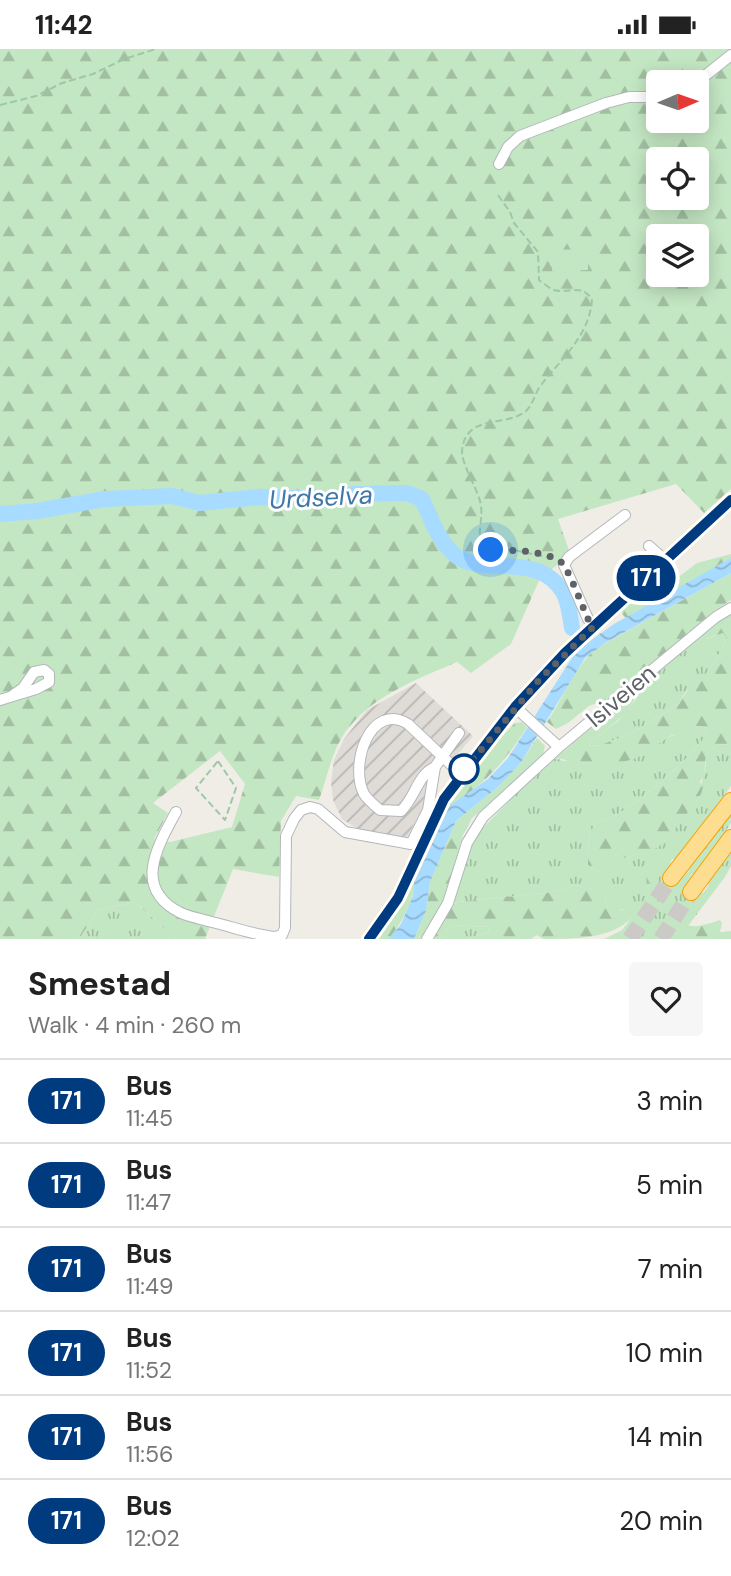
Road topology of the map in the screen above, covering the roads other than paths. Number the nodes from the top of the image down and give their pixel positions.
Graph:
1 (731, 55) edge
2 (709, 73) edge
3 (646, 96) edge
4 (499, 165) dead end
5 (731, 500) edge
6 (625, 515) dead end
7 (649, 546) dead end
8 (665, 560) junction
9 (731, 608) edge
10 (594, 626) junction
11 (13, 695) dead end
12 (0, 700) edge
13 (515, 707) junction
14 (459, 733) dead end
15 (559, 747) junction
16 (438, 762) junction
17 (461, 774) junction
18 (731, 801) edge
19 (176, 812) dead end
20 (731, 838) edge
21 (671, 878) tunnel mouth
22 (691, 892) tunnel mouth
23 (369, 939) edge
24 (426, 939) edge

1 - 2 street
3 - 4 street
5 - 8 main road
6 - 10 street
7 - 8 street
8 - 10 main road
9 - 15 street, Isiveien
10 - 13 main road
11 - 12 street
13 - 15 street
13 - 17 main road
14 - 16 street
15 - 24 street, Isiveien
16 - 16 street
16 - 17 street
16 - 19 street
17 - 23 main road
18 - 21 highway
20 - 22 highway

